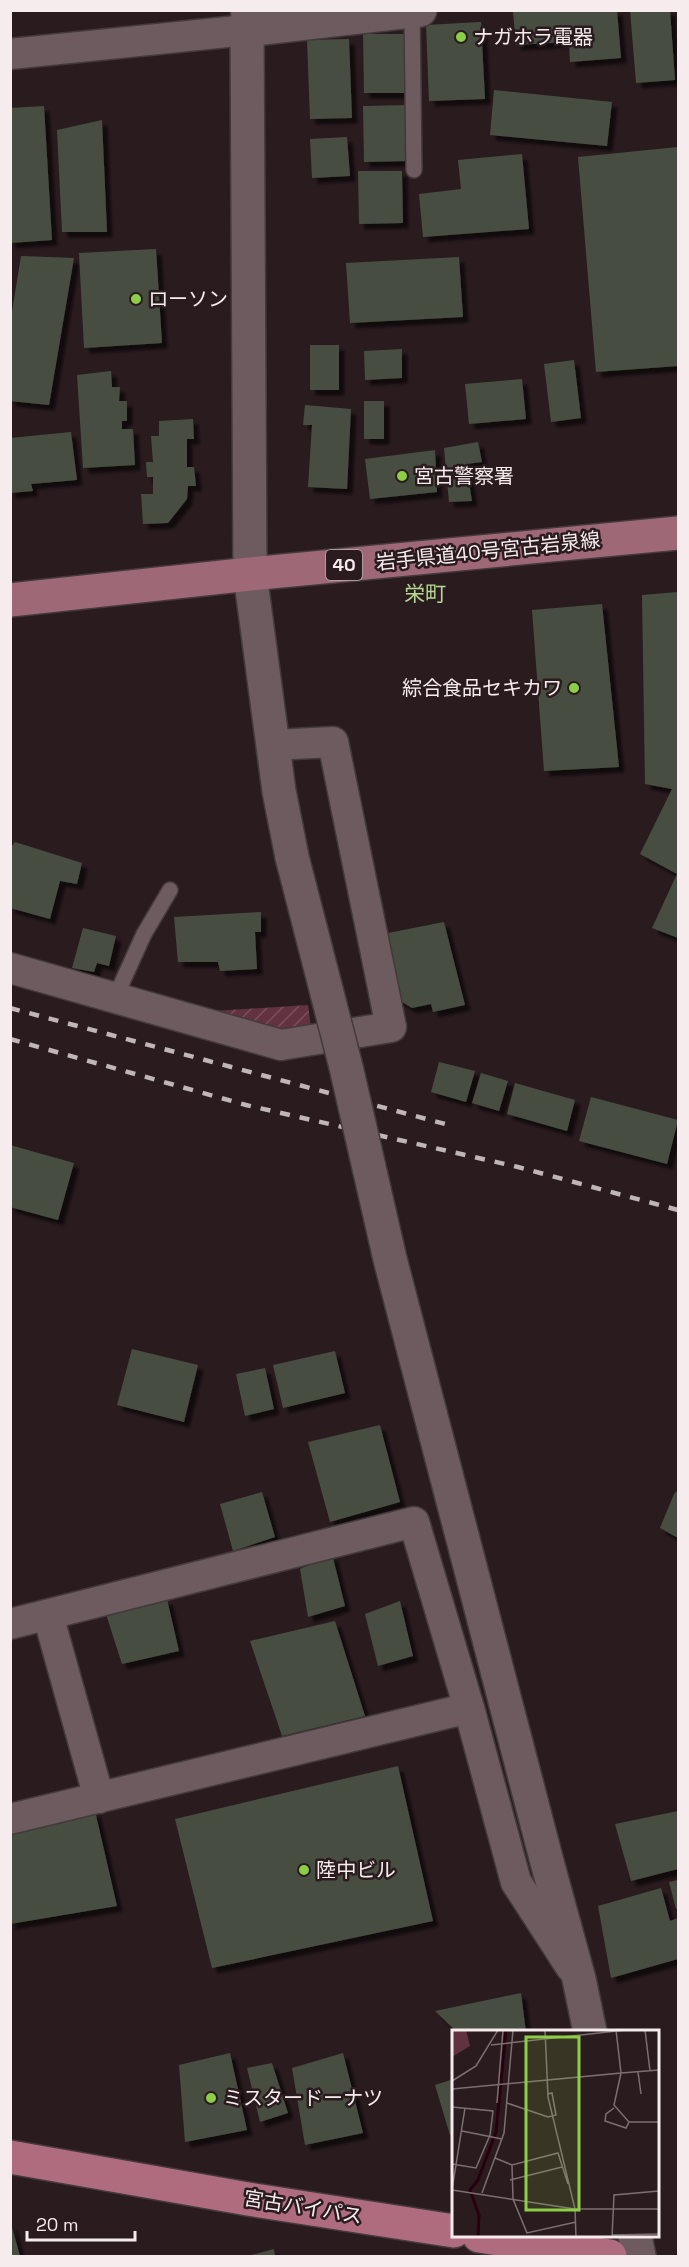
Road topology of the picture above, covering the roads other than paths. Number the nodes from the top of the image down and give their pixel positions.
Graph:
1 (416, 11) edge
2 (247, 20) edge
3 (10, 54) edge
4 (414, 170) dead end
5 (678, 532) edge
6 (250, 574) junction
7 (10, 600) edge
8 (273, 746) junction
9 (170, 890) dead end
10 (10, 968) edge
11 (115, 998) junction
12 (48, 1615) junction
13 (10, 1624) edge
14 (469, 1708) junction
15 (99, 1798) junction
16 (10, 1819) edge
17 (579, 1979) junction
18 (590, 2030) edge
19 (10, 2157) edge
20 (452, 2231) edge
21 (491, 2237) edge
22 (635, 2237) edge
23 (610, 2256) edge
24 (639, 2256) edge

1 - 2 street
1 - 4 lane
2 - 3 street
2 - 6 street
5 - 6 main road, 岩手県道40号宮古岩泉線 / 40
6 - 7 main road, 岩手県道40号宮古岩泉線 / 40
6 - 8 street
8 - 11 street
8 - 17 street, bridge
9 - 11 lane
10 - 11 street
12 - 13 street
12 - 14 street
12 - 15 street
14 - 15 street
14 - 17 street
15 - 16 street
17 - 18 street
19 - 20 highway, 宮古バイパス
21 - 23 highway
22 - 24 street

